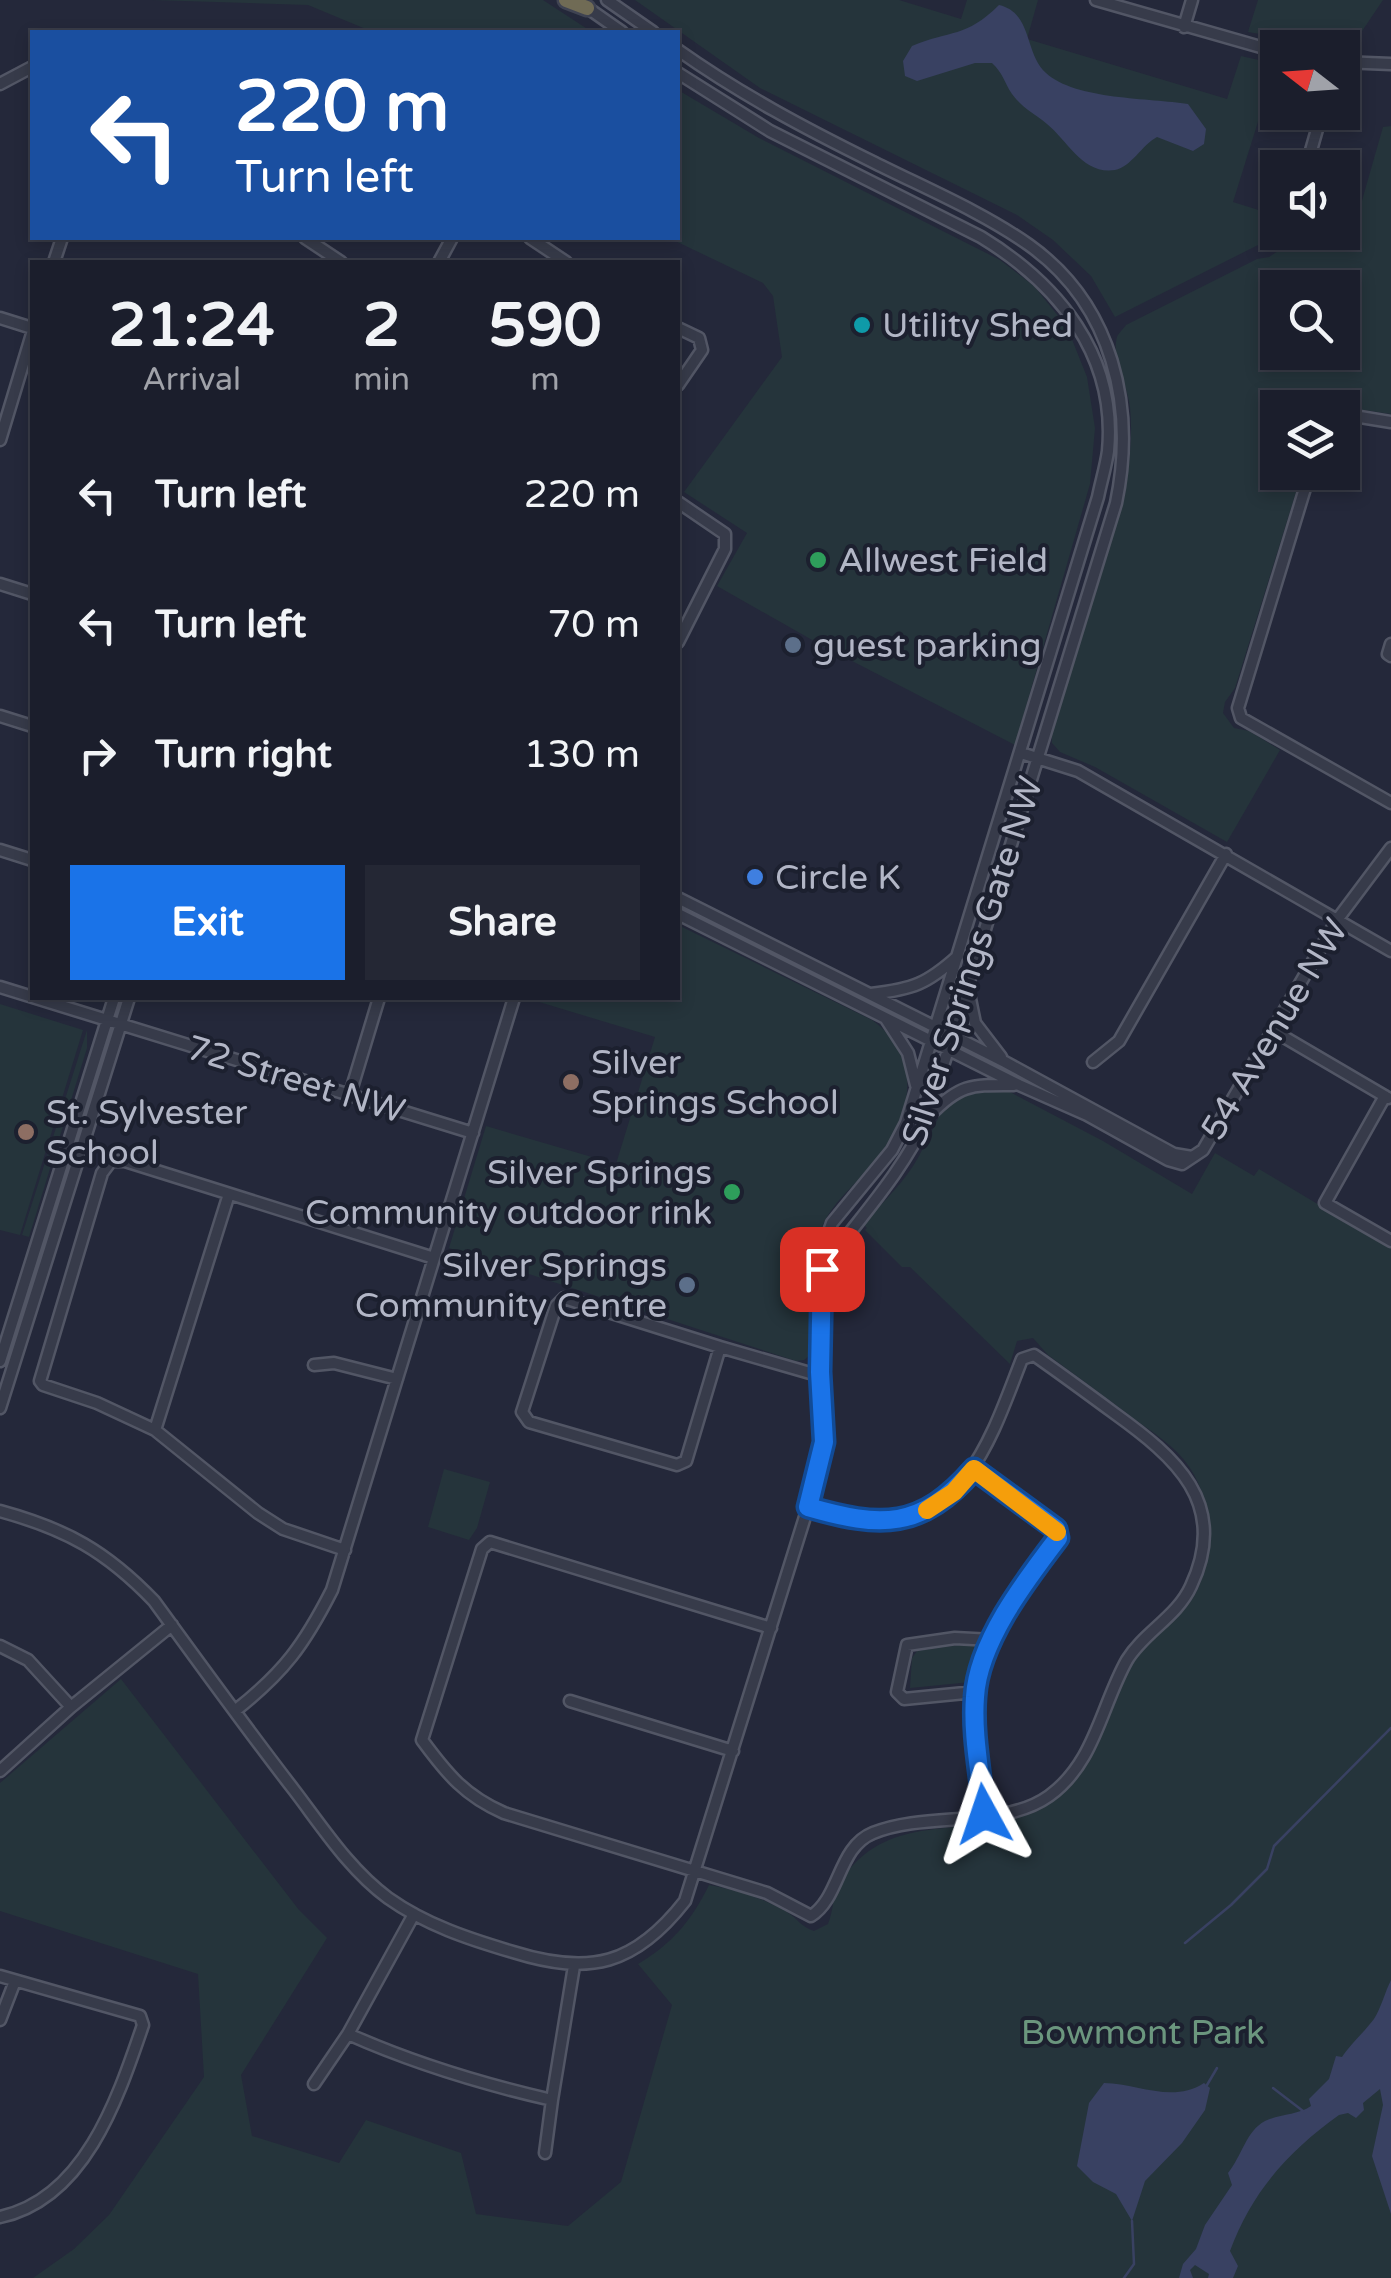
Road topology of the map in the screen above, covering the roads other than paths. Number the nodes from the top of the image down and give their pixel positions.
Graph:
1 (566, 0) edge
2 (606, 0) edge
3 (1096, 0) edge
4 (1192, 0) edge
5 (582, 4) edge
6 (1184, 27) junction
7 (619, 30) edge
8 (650, 30) edge
9 (1260, 47) edge
10 (680, 51) edge
11 (1360, 63) edge
12 (1391, 64) edge
13 (30, 68) edge
14 (680, 73) edge
15 (0, 84) edge
16 (309, 240) edge
17 (533, 240) edge
18 (338, 260) edge
19 (563, 260) edge
20 (0, 318) edge
21 (680, 329) edge
22 (30, 330) edge
23 (30, 338) edge
24 (680, 382) edge
25 (1360, 417) edge
26 (1391, 422) edge
27 (0, 440) edge
28 (1305, 490) edge
29 (680, 503) edge
30 (0, 584) edge
31 (30, 593) edge
32 (680, 638) edge
33 (1391, 644) edge
34 (1391, 656) edge
35 (0, 716) edge
36 (30, 725) edge
37 (1021, 752) junction
38 (1039, 758) junction
39 (1391, 803) edge
40 (1391, 848) edge
41 (0, 850) edge
42 (1226, 854) junction
43 (30, 859) edge
44 (680, 899) edge
45 (680, 915) edge
46 (1337, 920) junction
47 (1391, 951) edge
48 (959, 956) junction
49 (967, 986) junction
50 (0, 988) edge
51 (870, 994) junction
52 (30, 997) edge
53 (38, 1000) edge
54 (113, 1000) edge
55 (127, 1000) edge
56 (378, 1000) edge
57 (513, 1000) edge
58 (886, 1018) junction
59 (105, 1021) junction
60 (118, 1025) junction
61 (937, 1028) junction
62 (1272, 1030) junction
63 (952, 1036) junction
64 (932, 1042) junction
65 (948, 1049) junction
66 (1005, 1062) junction
67 (1093, 1062) dead end
68 (1020, 1085) junction
69 (917, 1090) junction
70 (350, 1094) junction
71 (1388, 1098) edge
72 (927, 1118) junction
73 (473, 1134) junction
74 (1192, 1158) junction
75 (229, 1194) junction
76 (1391, 1241) edge
77 (434, 1258) junction
78 (822, 1269) junction
79 (720, 1347) junction
80 (0, 1361) edge
81 (314, 1365) dead end
82 (820, 1372) junction
83 (397, 1380) junction
84 (0, 1408) edge
85 (156, 1430) junction
86 (974, 1469) junction
87 (808, 1507) junction
88 (0, 1511) edge
89 (345, 1550) junction
90 (172, 1625) junction
91 (771, 1628) junction
92 (992, 1640) junction
93 (0, 1646) edge
94 (975, 1692) junction
95 (570, 1701) dead end
96 (71, 1707) junction
97 (236, 1710) junction
98 (732, 1751) junction
99 (0, 1770) edge
100 (984, 1814) junction
101 (696, 1873) junction
102 (414, 1914) junction
103 (574, 1966) junction
104 (0, 1976) edge
105 (15, 1980) junction
106 (0, 2020) edge
107 (348, 2034) junction
108 (314, 2084) dead end
109 (552, 2100) junction
110 (545, 2153) dead end
111 (0, 2217) edge

1 - 5 highway
2 - 8 street
3 - 6 street
4 - 6 street
5 - 7 street
6 - 9 street
10 - 38 street, Silver Springs Gate NW
11 - 12 street
13 - 15 street
14 - 37 street, Silver Springs Gate NW
16 - 18 street
17 - 19 street
20 - 22 street
21 - 24 street
23 - 27 street
25 - 26 street
28 - 39 street
29 - 32 street
30 - 31 street
33 - 34 street
35 - 36 street
37 - 38 street
37 - 48 street, Silver Springs Gate NW
38 - 42 street
38 - 49 street, Silver Springs Gate NW
40 - 46 street, 54 Avenue NW
41 - 43 street
42 - 46 street
42 - 67 street
44 - 51 street
45 - 58 street
46 - 47 street
46 - 62 street, 54 Avenue NW
48 - 51 street
48 - 61 street, Silver Springs Gate NW
49 - 63 street, Silver Springs Gate NW
49 - 66 street
50 - 52 street, 72 Street NW
51 - 61 street
53 - 59 street, 72 Street NW
54 - 59 street
55 - 60 street
56 - 70 street
57 - 73 street
58 - 64 street
58 - 69 street
59 - 60 street, 72 Street NW
59 - 80 street
60 - 70 street, 72 Street NW
60 - 84 street
61 - 63 street
61 - 64 street, Silver Springs Gate NW
62 - 71 street
62 - 74 street, 54 Avenue NW
63 - 65 street, Silver Springs Gate NW
63 - 66 street
64 - 65 street
64 - 69 street, Silver Springs Gate NW
65 - 68 street
65 - 72 street, Silver Springs Gate NW
66 - 74 street
68 - 72 street
68 - 74 street
69 - 78 street, Silver Springs Gate NW
70 - 73 street, 72 Street NW
71 - 76 street
72 - 78 street, Silver Springs Gate NW
73 - 77 street
75 - 77 street
75 - 85 street
75 - 85 street
77 - 83 street
78 - 82 street
79 - 79 street
79 - 82 street
81 - 83 street
82 - 87 street
83 - 89 street
85 - 89 street
86 - 87 street
86 - 92 street
86 - 100 street
87 - 91 street
88 - 90 street
89 - 97 street
90 - 96 street
90 - 97 street
91 - 98 street
91 - 101 street
92 - 94 street
92 - 94 street
93 - 96 street
94 - 100 street
95 - 98 street
96 - 99 street
97 - 102 street
98 - 101 street
100 - 101 street
101 - 103 street
102 - 103 street
102 - 107 street
103 - 109 street
104 - 105 street
105 - 106 street
105 - 111 street
107 - 108 street
107 - 109 street
109 - 110 street

